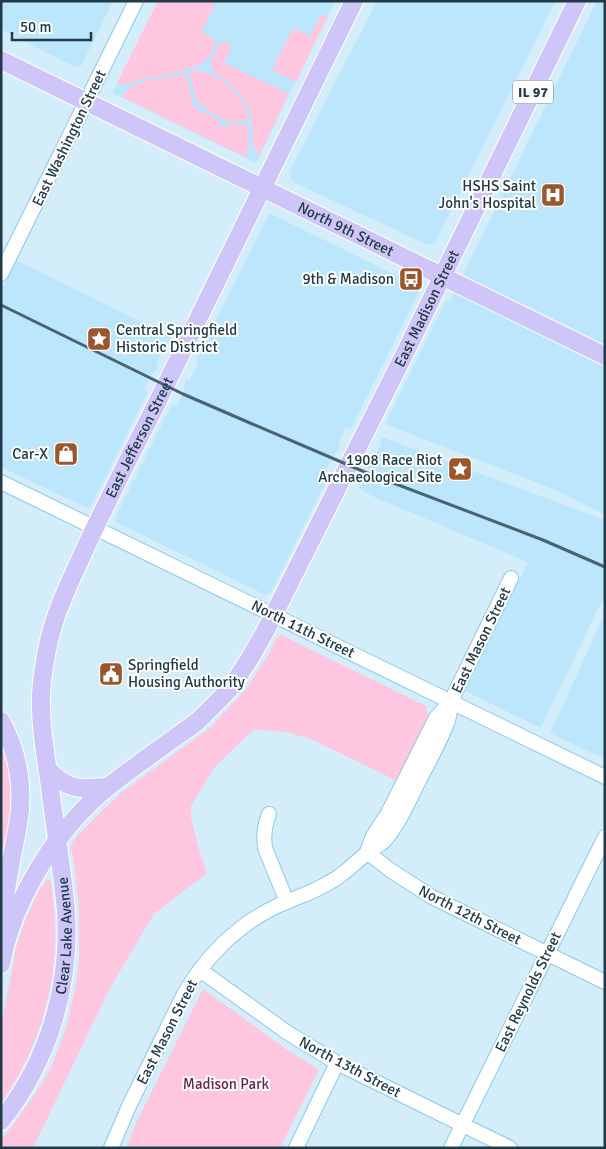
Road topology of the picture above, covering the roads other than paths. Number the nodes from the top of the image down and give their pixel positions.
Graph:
1 (136, 1) edge
2 (354, 1) edge
3 (577, 1) edge
4 (1, 60) edge
5 (86, 103) junction
6 (263, 188) junction
7 (1, 274) edge
8 (442, 277) junction
9 (605, 356) edge
10 (1, 482) edge
11 (95, 528) junction
12 (512, 578) dead end
13 (274, 614) junction
14 (451, 701) junction
15 (1, 721) edge
16 (47, 769) junction
17 (605, 777) edge
18 (108, 787) junction
19 (269, 814) dead end
20 (605, 837) edge
21 (57, 842) junction
22 (367, 852) junction
23 (287, 902) junction
24 (1, 928) edge
25 (547, 954) junction
26 (1, 964) edge
27 (200, 970) junction
28 (605, 982) edge
29 (337, 1064) junction
30 (1, 1121) edge
31 (462, 1125) junction
32 (111, 1148) edge
33 (296, 1148) edge
34 (451, 1148) edge
35 (510, 1148) edge

1 - 5 street, East Washington Street
2 - 6 main road, East Jefferson Street
3 - 8 main road, East Madison Street / IL 97
4 - 5 main road, North 9th Street
5 - 6 main road, North 9th Street
5 - 7 street, East Washington Street
6 - 8 main road, North 9th Street
6 - 11 main road, East Jefferson Street
8 - 9 main road, North 9th Street
8 - 13 main road, East Madison Street
10 - 11 street, North 11th Street
11 - 13 street, North 11th Street
11 - 16 main road, East Jefferson Street
12 - 14 street, East Mason Street
13 - 14 street, North 11th Street
13 - 18 main road, East Madison Street
14 - 17 street, North 11th Street
14 - 22 street, East Mason Street
15 - 24 main road
16 - 18 main road
16 - 21 main road, East Jefferson Street
18 - 21 main road, East Madison Street
19 - 23 street
20 - 25 street, East Reynolds Street
21 - 26 main road, Clear Lake Avenue
21 - 30 main road, Clear Lake Avenue
22 - 23 street, East Mason Street
22 - 25 street, North 12th Street
23 - 27 street, East Mason Street
25 - 28 street, North 12th Street
25 - 31 street, East Reynolds Street
27 - 29 street, North 13th Street
27 - 32 street, East Mason Street
29 - 31 street, North 13th Street
29 - 33 street
31 - 34 street, East Reynolds Street
31 - 35 street, North 13th Street

